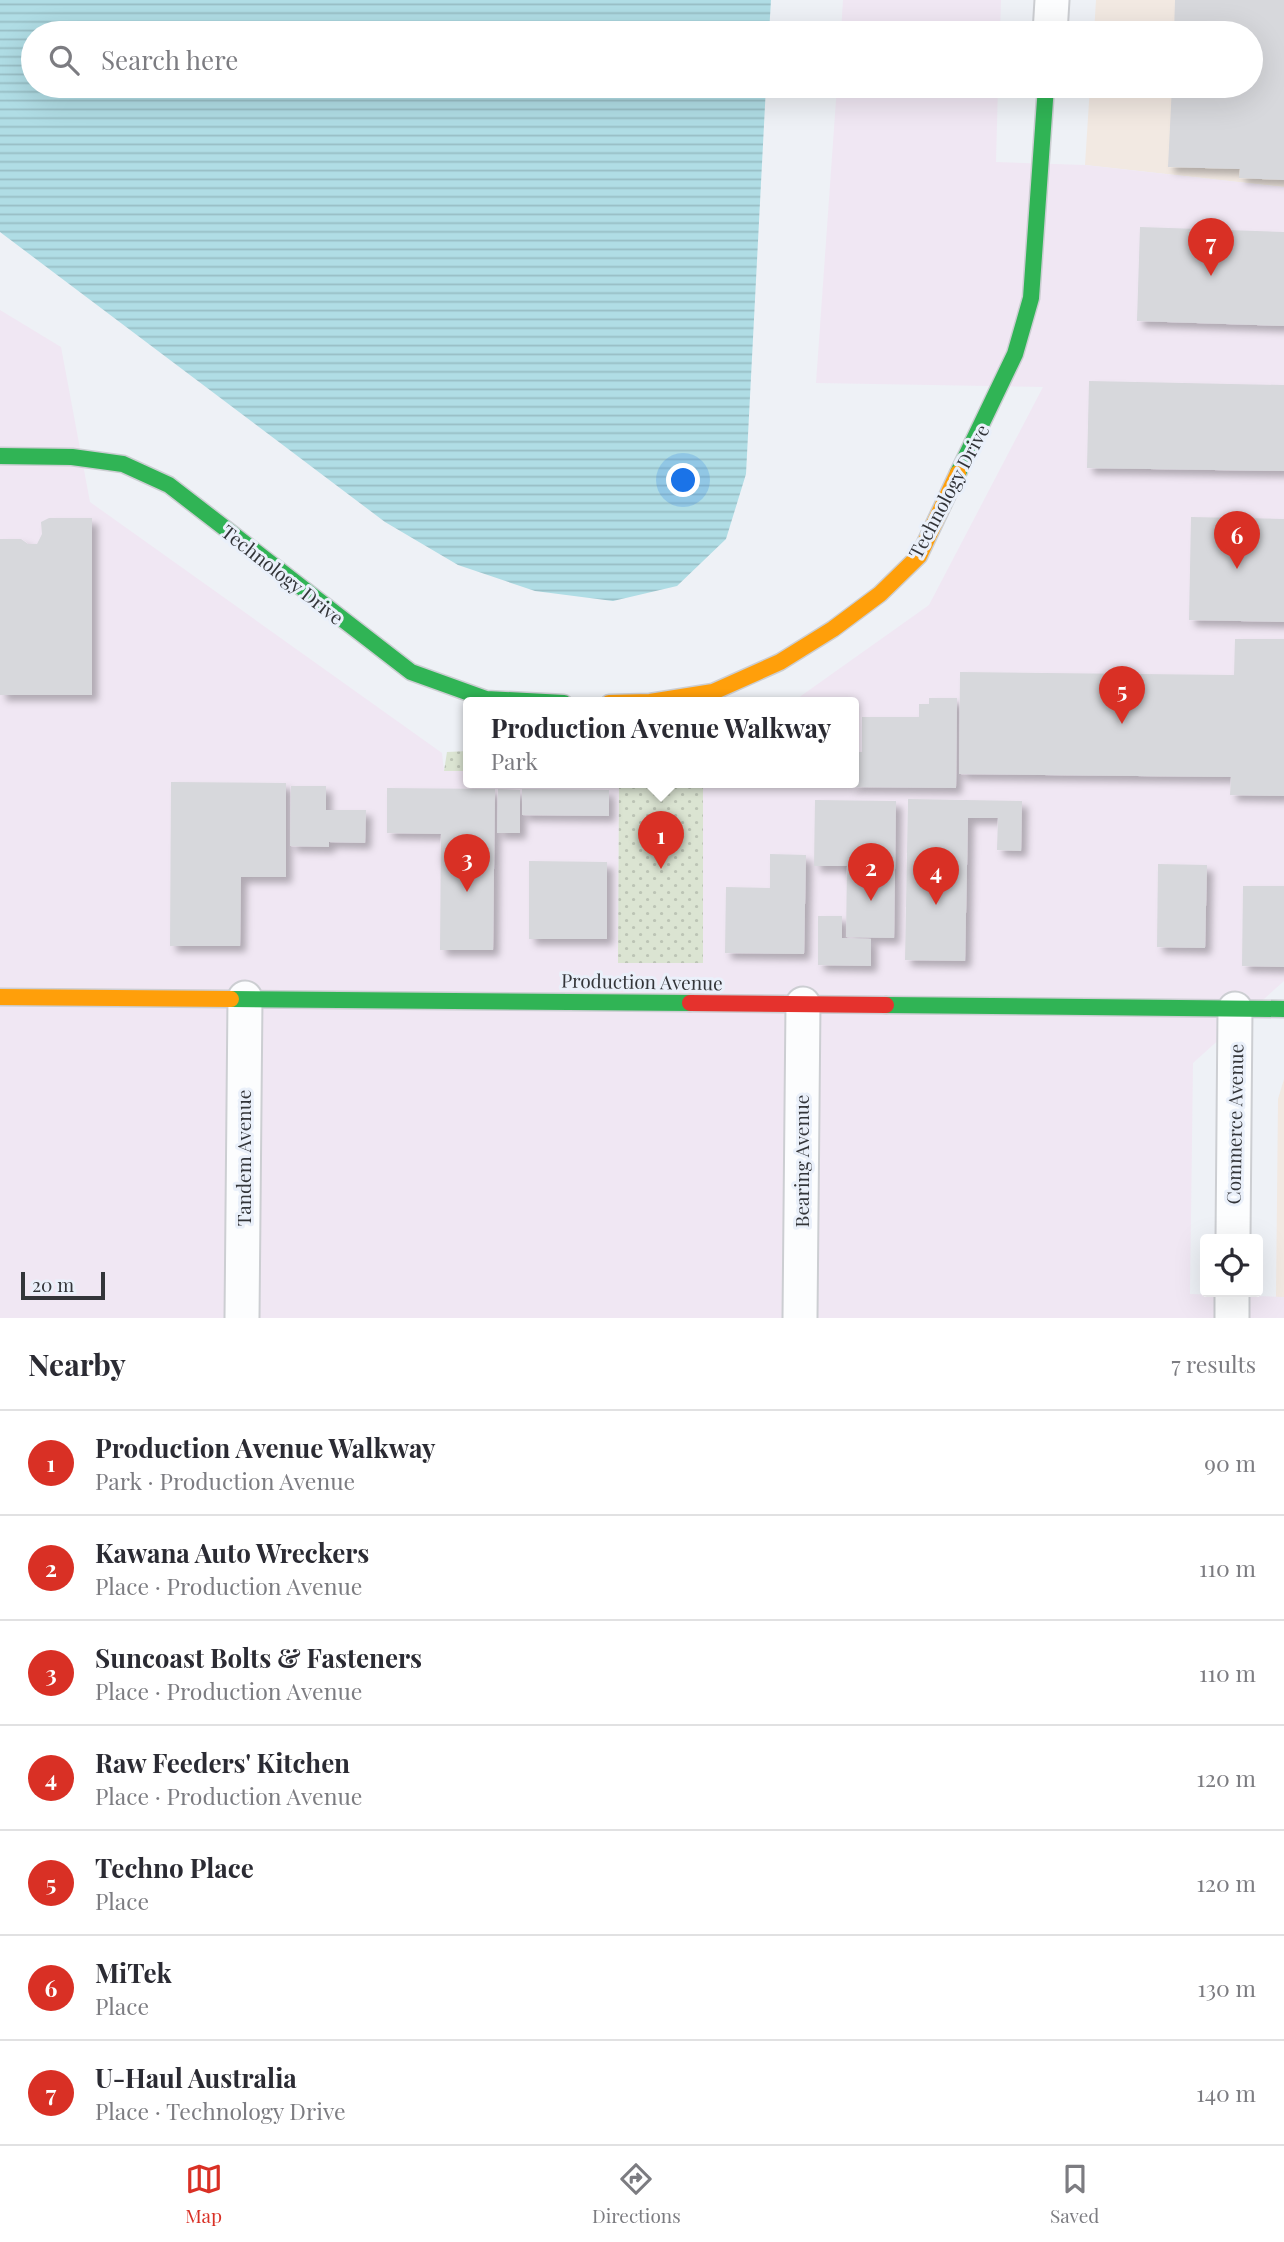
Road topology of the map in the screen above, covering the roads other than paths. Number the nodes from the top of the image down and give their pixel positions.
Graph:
1 (1052, 0) edge
2 (1051, 21) edge
3 (1045, 98) edge
4 (0, 456) edge
5 (480, 697) edge
6 (682, 697) edge
7 (0, 997) edge
8 (245, 998) junction
9 (803, 1004) junction
10 (1235, 1009) junction
11 (1284, 1009) edge
12 (1233, 1234) edge
13 (1232, 1297) edge
14 (242, 1318) edge
15 (800, 1318) edge
16 (1232, 1318) edge

1 - 2 street
3 - 6 street, Technology Drive
4 - 5 street, Technology Drive
7 - 8 street, Production Avenue
8 - 9 street, Production Avenue
8 - 14 street, Tandem Avenue
9 - 10 street, Production Avenue
9 - 15 street, Bearing Avenue
10 - 11 street, Production Avenue
10 - 12 street, Commerce Avenue
13 - 16 street

